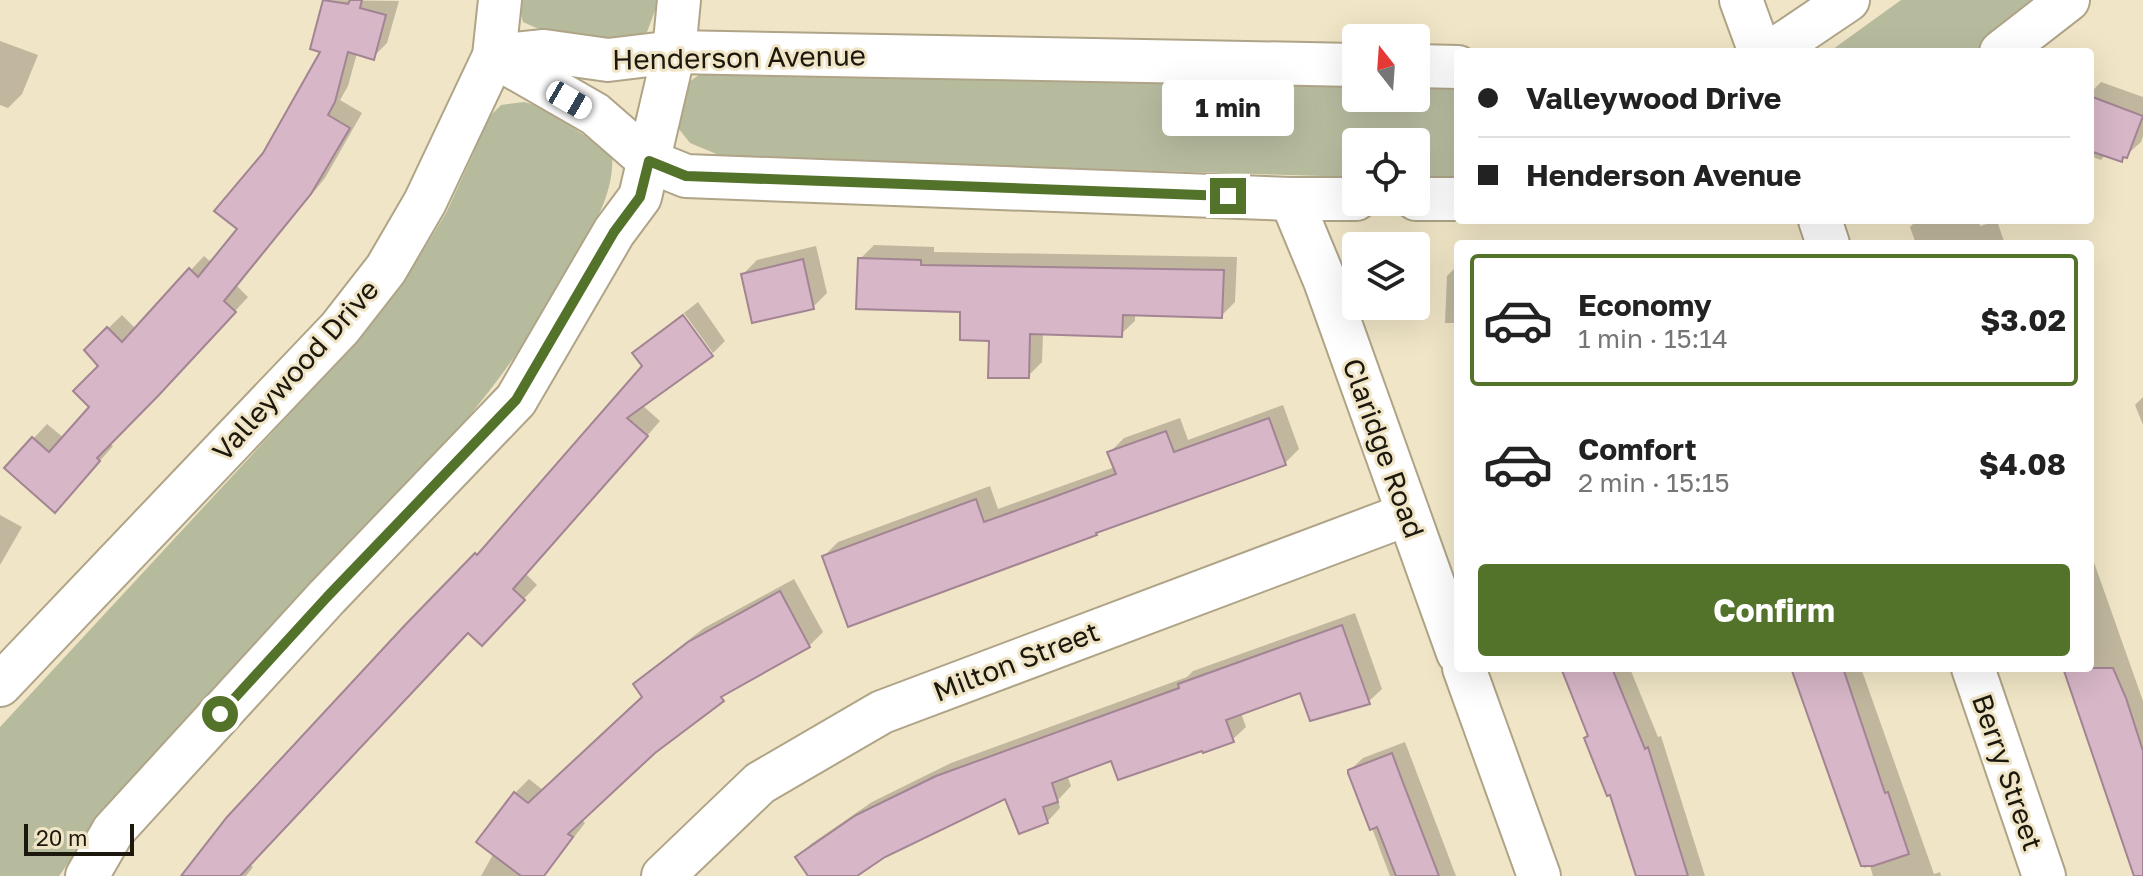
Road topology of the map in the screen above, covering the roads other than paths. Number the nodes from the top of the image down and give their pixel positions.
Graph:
1 (500, 0) edge
2 (679, 0) edge
3 (1741, 0) edge
4 (1848, 0) edge
5 (2068, 0) edge
6 (1759, 48) edge
7 (1777, 48) edge
8 (2006, 48) edge
9 (674, 52) junction
10 (494, 56) junction
11 (1342, 65) edge
12 (1430, 66) edge
13 (1454, 67) edge
14 (649, 161) junction
15 (1291, 199) junction
16 (1342, 199) edge
17 (1430, 199) edge
18 (1454, 199) edge
19 (1408, 514) junction
20 (1454, 642) edge
21 (1465, 672) edge
22 (1974, 672) edge
23 (0, 685) edge
24 (87, 876) edge
25 (663, 876) edge
26 (1539, 876) edge
27 (2044, 876) edge

1 - 10 street, Valleywood Drive
2 - 9 street
3 - 6 street
4 - 7 street
5 - 8 street
9 - 10 street, Henderson Avenue
9 - 11 street, Henderson Avenue
9 - 14 street
10 - 14 street, Henderson Avenue
10 - 23 street, Valleywood Drive
12 - 13 street
14 - 15 street, Henderson Avenue
14 - 24 street
15 - 16 street, Henderson Avenue
15 - 19 street, Claridge Road
17 - 18 street
19 - 20 street, Claridge Road
19 - 25 street, Milton Street
21 - 26 street
22 - 27 street, Berry Street

